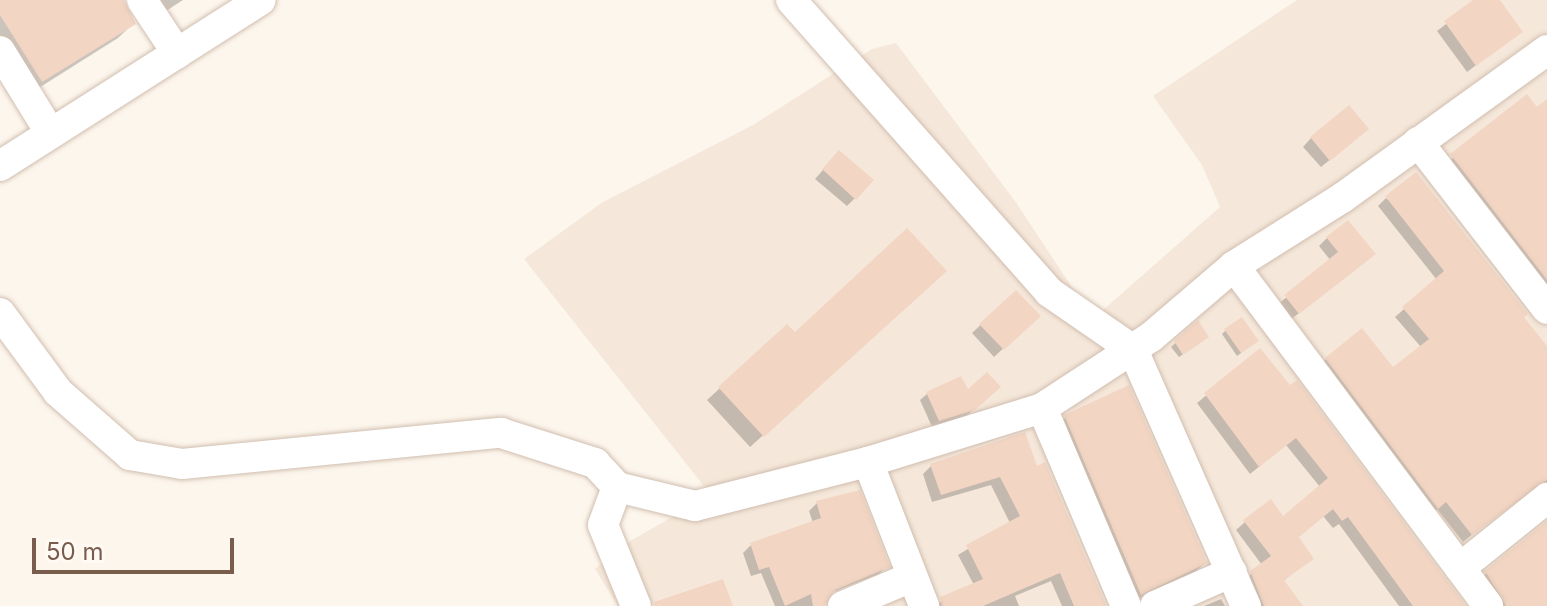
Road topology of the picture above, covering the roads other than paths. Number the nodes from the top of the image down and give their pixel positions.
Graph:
1 (142, 0) edge
2 (261, 0) edge
3 (791, 0) edge
4 (1547, 50) edge
5 (0, 51) edge
6 (177, 53) junction
7 (51, 134) junction
8 (1418, 142) junction
9 (0, 166) edge
10 (1234, 266) junction
11 (1547, 309) edge
12 (0, 313) edge
13 (1133, 350) junction
14 (1042, 408) junction
15 (868, 462) junction
16 (617, 487) junction
17 (1547, 498) edge
18 (1460, 568) junction
19 (1232, 572) junction
20 (912, 577) junction
21 (636, 606) edge
22 (843, 606) edge
23 (924, 606) edge
24 (1126, 606) edge
25 (1155, 606) edge
26 (1246, 606) edge
27 (1488, 606) edge

1 - 6 street
2 - 6 street
3 - 13 street
4 - 8 street
5 - 7 street
6 - 7 street
7 - 9 street
8 - 10 street
8 - 11 street
10 - 13 street
10 - 18 street
12 - 16 street
13 - 14 street
13 - 19 street
14 - 15 street
14 - 24 street
15 - 16 street
15 - 20 street
16 - 21 street
17 - 18 street
18 - 27 street
19 - 25 street
19 - 26 street
20 - 22 street
20 - 23 street

